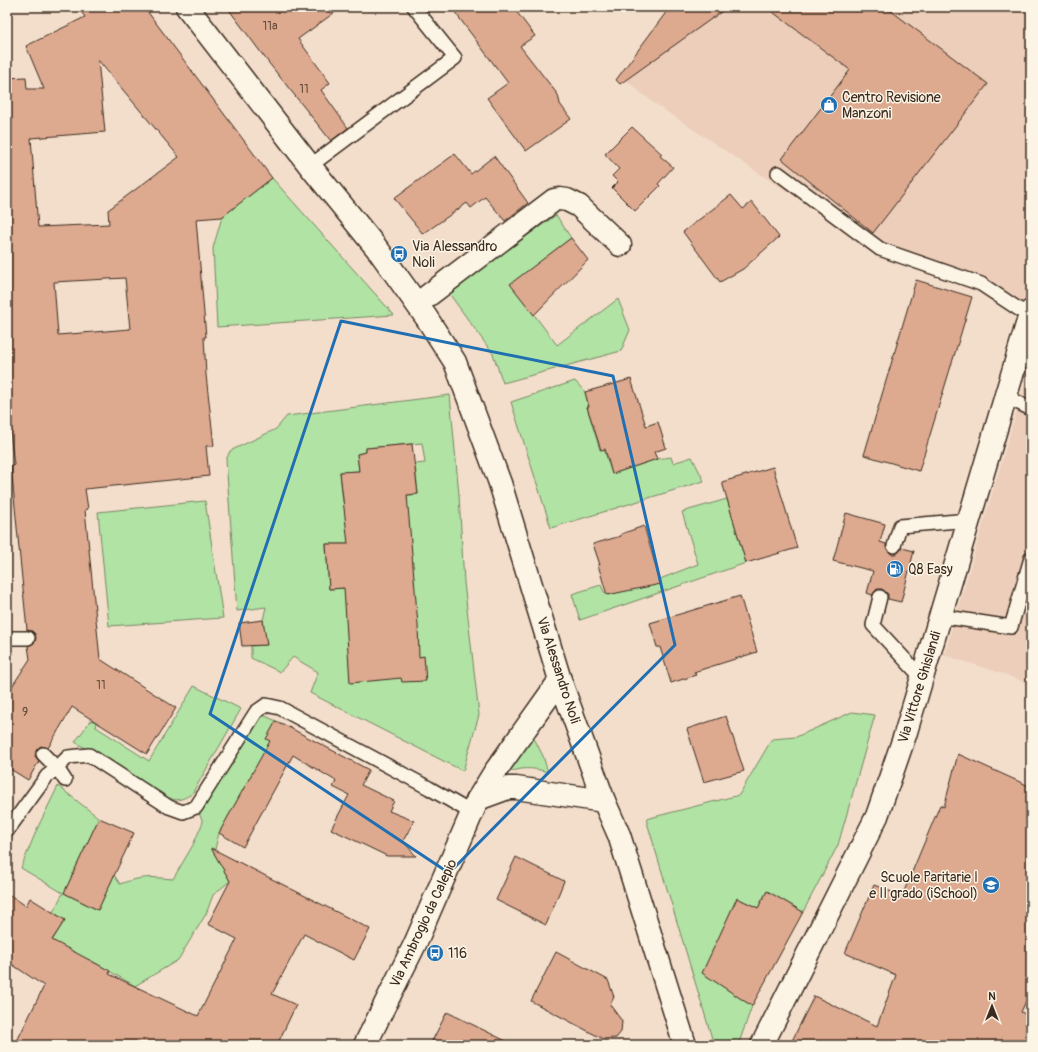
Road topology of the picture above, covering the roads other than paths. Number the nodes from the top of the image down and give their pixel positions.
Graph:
1 (187, 7) edge
2 (414, 7) edge
3 (310, 166) junction
4 (778, 173) dead end
5 (620, 245) dead end
6 (417, 304) junction
7 (1030, 314) edge
8 (1005, 396) junction
9 (1031, 409) edge
10 (969, 520) junction
11 (894, 546) dead end
12 (1031, 558) edge
13 (880, 597) dead end
14 (940, 616) junction
15 (7, 638) edge
16 (28, 638) dead end
17 (922, 678) junction
18 (560, 680) junction
19 (43, 754) dead end
20 (57, 768) junction
21 (65, 780) dead end
22 (604, 801) junction
23 (475, 806) junction
24 (7, 831) edge
25 (365, 1045) edge
26 (685, 1045) edge
27 (762, 1045) edge

1 - 3 street, Via Alessandro Noli
2 - 3 lane
3 - 6 street, Via Alessandro Noli
4 - 7 lane
5 - 6 street
6 - 18 street, Via Alessandro Noli
7 - 8 street, Via Vittore Ghislandi
8 - 9 lane
8 - 10 street, Via Vittore Ghislandi
10 - 11 lane
10 - 14 street, Via Vittore Ghislandi
12 - 14 lane
13 - 17 lane
14 - 17 street, Via Vittore Ghislandi
15 - 16 lane
17 - 27 street, Via Vittore Ghislandi
18 - 22 street, Via Alessandro Noli
18 - 23 street, Via Ambrogio da Calepio
19 - 20 lane
20 - 21 lane
20 - 23 lane
20 - 24 lane
22 - 23 street
22 - 26 street, Via Alessandro Noli
23 - 25 street, Via Ambrogio da Calepio

